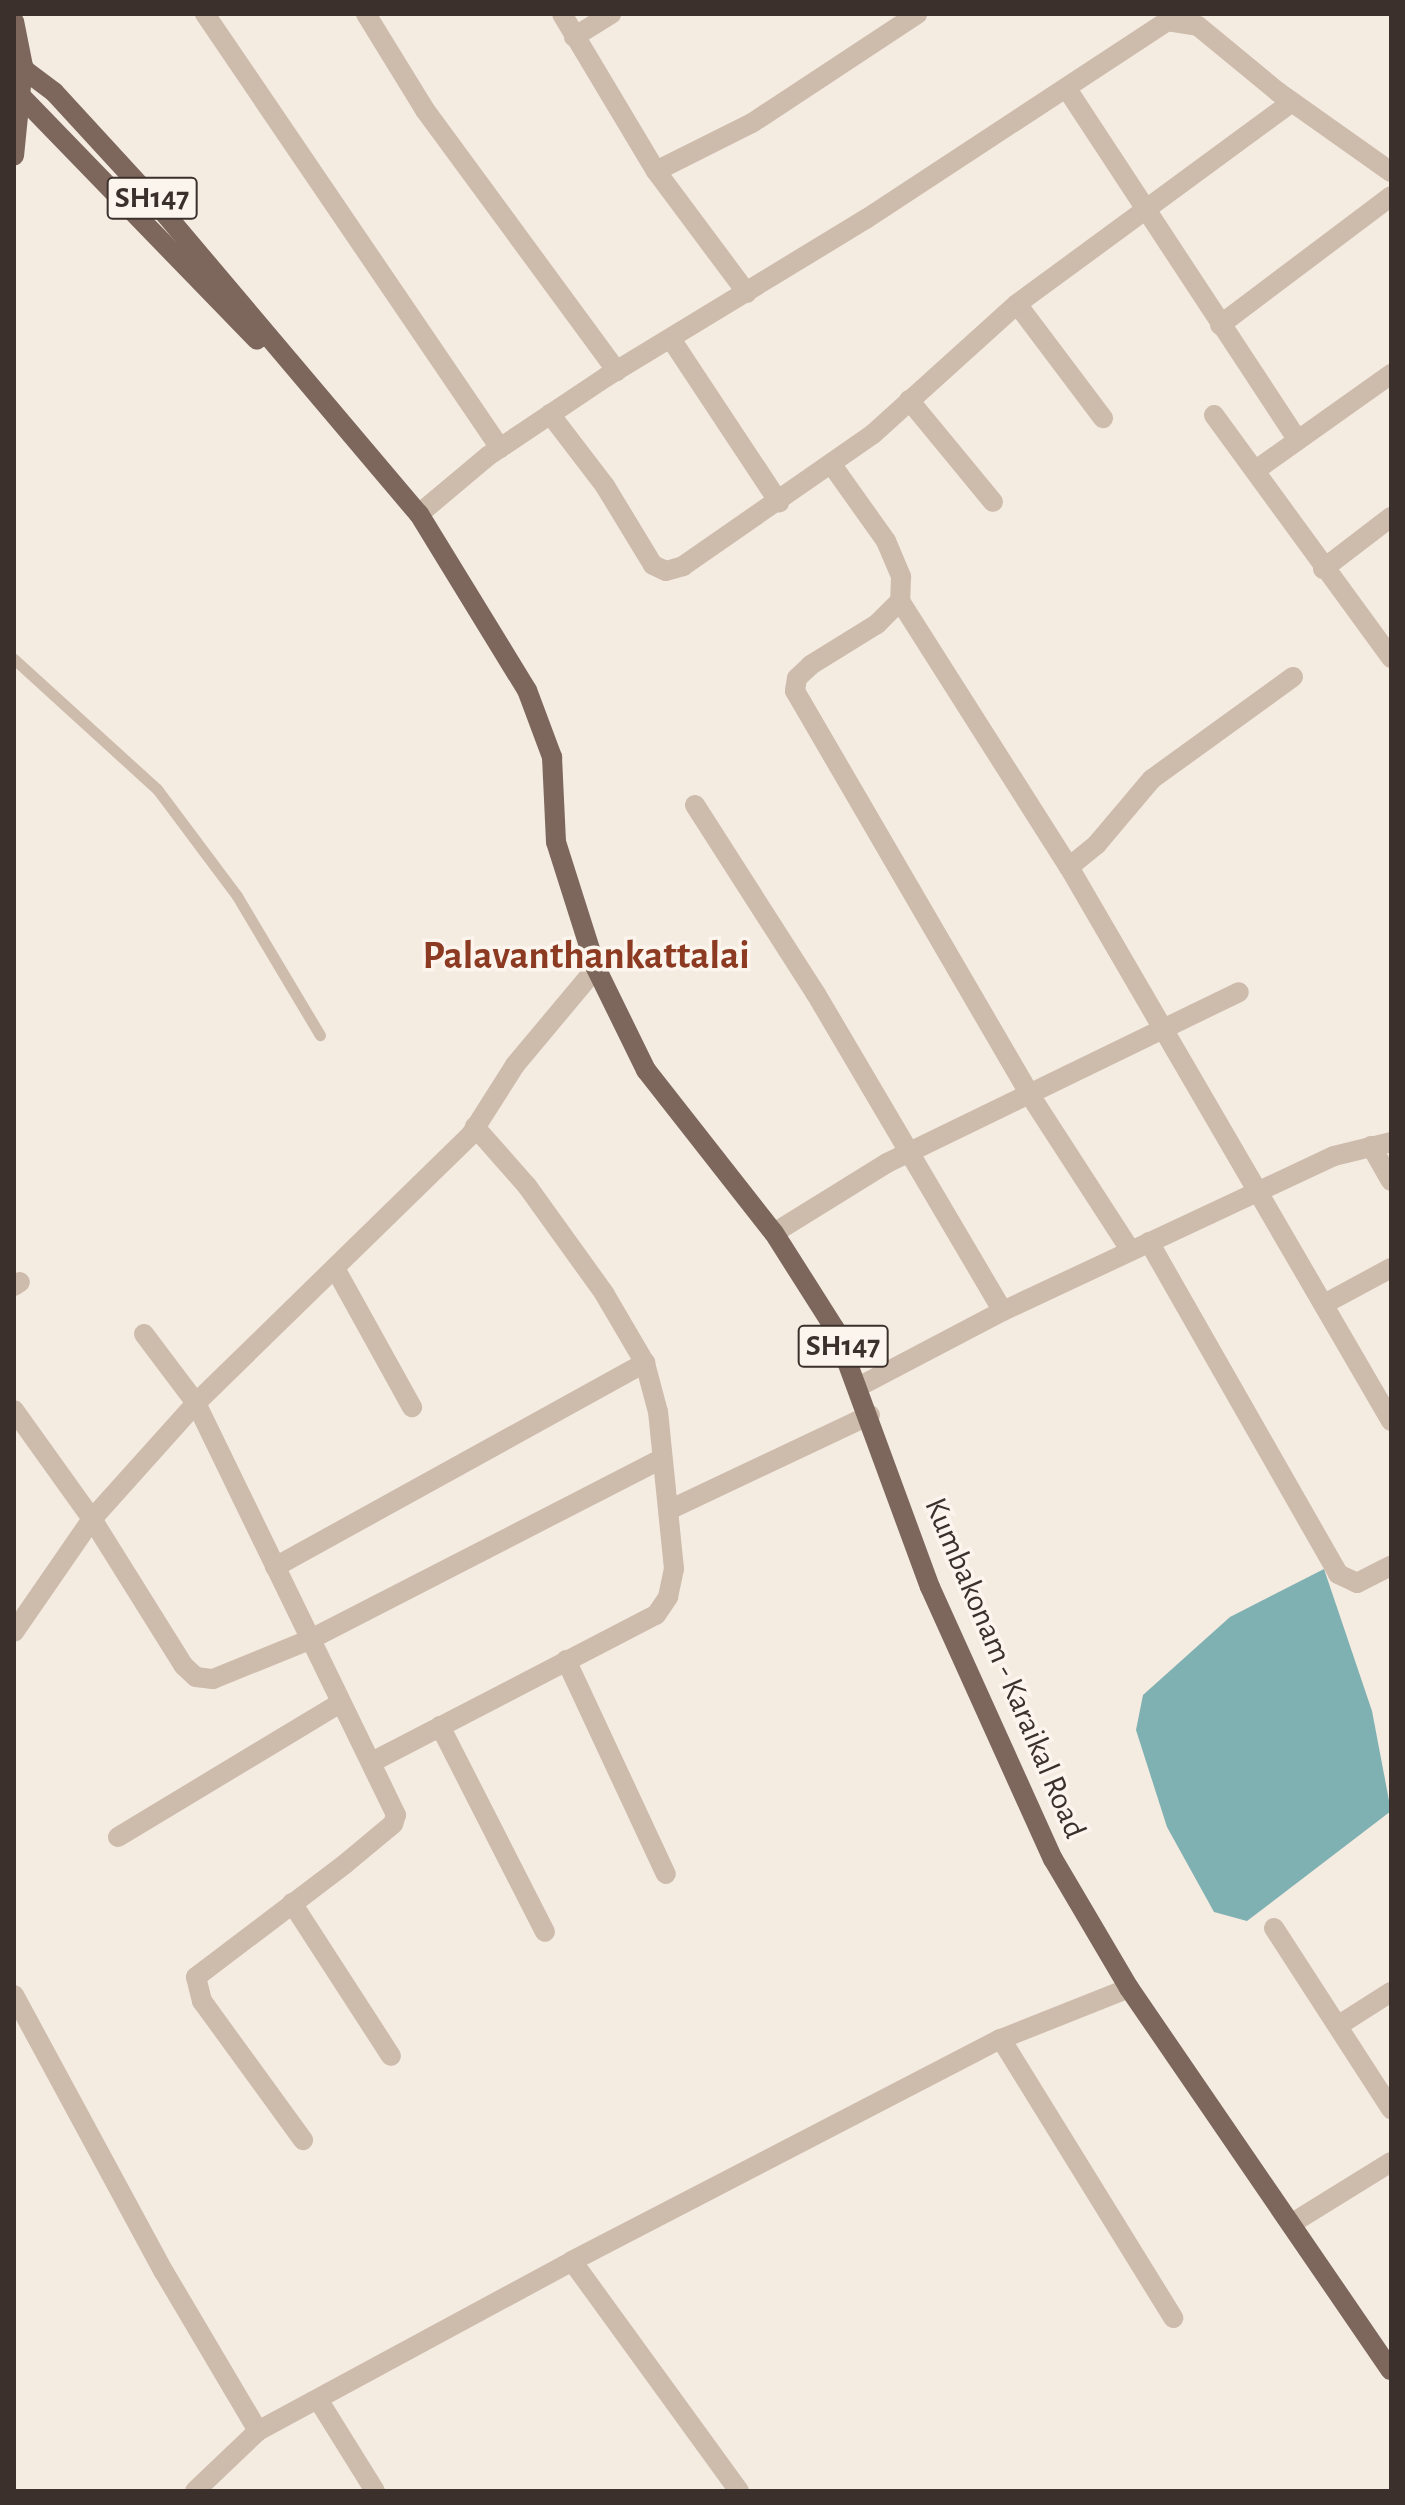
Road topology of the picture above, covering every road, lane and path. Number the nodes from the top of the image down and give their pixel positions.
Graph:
1 (20, 14) edge
2 (205, 14) edge
3 (366, 14) edge
4 (562, 14) edge
5 (611, 14) edge
6 (917, 14) edge
7 (14, 19) edge
8 (574, 37) junction
9 (19, 64) edge
10 (1067, 89) junction
11 (18, 91) edge
12 (1292, 102) junction
13 (14, 156) edge
14 (656, 171) junction
15 (1391, 172) edge
16 (1391, 196) edge
17 (1149, 208) junction
18 (747, 293) junction
19 (1017, 304) junction
20 (1220, 325) junction
21 (671, 339) junction
22 (275, 348) junction
23 (617, 371) junction
24 (1391, 374) edge
25 (909, 400) junction
26 (550, 414) junction
27 (1214, 415) dead end
28 (1103, 418) dead end
29 (1298, 440) junction
30 (500, 448) junction
31 (832, 465) junction
32 (1256, 470) junction
33 (779, 502) junction
34 (993, 502) dead end
35 (419, 514) junction
36 (1391, 517) edge
37 (1323, 569) junction
38 (900, 601) junction
39 (1391, 658) edge
40 (14, 659) edge
41 (1293, 677) dead end
42 (695, 805) dead end
43 (1069, 867) junction
44 (596, 968) junction
45 (1239, 992) dead end
46 (1164, 1031) junction
47 (320, 1035) dead end
48 (1028, 1092) junction
49 (475, 1127) junction
50 (1381, 1144) edge
51 (911, 1151) junction
52 (1391, 1181) edge
53 (1259, 1191) junction
54 (774, 1233) junction
55 (1140, 1247) junction
56 (1391, 1268) edge
57 (336, 1270) junction
58 (1326, 1303) junction
59 (1003, 1311) junction
60 (144, 1334) dead end
61 (645, 1363) junction
62 (860, 1386) junction
63 (196, 1403) junction
64 (412, 1407) dead end
65 (14, 1410) edge
66 (870, 1415) junction
67 (1391, 1421) edge
68 (661, 1459) junction
69 (671, 1509) junction
70 (92, 1519) junction
71 (1391, 1566) edge
72 (275, 1567) junction
73 (14, 1632) edge
74 (309, 1640) junction
75 (566, 1660) junction
76 (340, 1703) junction
77 (440, 1726) junction
78 (372, 1762) junction
79 (118, 1837) dead end
80 (666, 1874) dead end
81 (292, 1903) junction
82 (1274, 1928) dead end
83 (545, 1932) dead end
84 (1129, 1988) junction
85 (1391, 1992) edge
86 (14, 1995) edge
87 (1339, 2025) junction
88 (1001, 2039) junction
89 (391, 2056) dead end
90 (1391, 2109) edge
91 (303, 2140) dead end
92 (1391, 2162) edge
93 (1294, 2222) junction
94 (572, 2261) junction
95 (1173, 2318) dead end
96 (1391, 2370) edge
97 (319, 2401) junction
98 (258, 2431) junction
99 (195, 2491) edge
100 (375, 2491) edge
101 (739, 2491) edge

1 - 7 street
2 - 30 street
3 - 23 street
4 - 8 street
5 - 8 street
6 - 14 street
7 - 9 main road
8 - 14 street
9 - 11 main road
9 - 22 main road, Kumbakonam - Karaikal Road / SH147
10 - 12 street
10 - 17 street
10 - 18 street
11 - 13 main road
11 - 22 main road, Kumbakonam - Karaikal Road / SH147
12 - 15 street
12 - 17 street
14 - 18 street
16 - 20 street
17 - 19 street
17 - 20 street
18 - 21 street
19 - 25 street
19 - 28 street
20 - 29 street
21 - 23 street
21 - 33 street
22 - 35 main road, Kumbakonam - Karaikal Road / SH147
23 - 26 street
24 - 29 street
25 - 31 street
25 - 34 street
26 - 30 street
26 - 33 street
27 - 32 street
29 - 32 street
30 - 35 street
31 - 33 street
31 - 38 street
32 - 37 street
35 - 44 main road, Kumbakonam - Karaikal Road / SH147
36 - 37 street
37 - 39 street
38 - 43 street
38 - 48 street
40 - 47 lane
41 - 43 street
42 - 51 street
43 - 46 street
44 - 49 street
44 - 54 main road, Kumbakonam - Karaikal Road / SH147
45 - 46 street
46 - 48 street
46 - 53 street
48 - 51 street
48 - 55 street
49 - 57 street
49 - 61 street
50 - 52 street
50 - 53 street
51 - 54 street
51 - 59 street
53 - 55 street
53 - 58 street
54 - 62 main road, Kumbakonam - Karaikal Road / SH147
55 - 59 street
55 - 71 street
56 - 58 street
57 - 63 street
57 - 64 street
58 - 67 street
59 - 62 street
60 - 63 street
61 - 68 street
61 - 72 street
62 - 66 main road, Kumbakonam - Karaikal Road / SH147
63 - 70 street
63 - 72 street
65 - 70 street
66 - 69 street
66 - 84 main road, Kumbakonam - Karaikal Road / SH147
68 - 69 street
68 - 74 street
69 - 75 street
70 - 73 street
70 - 74 street
72 - 74 street
74 - 76 street
75 - 77 street
75 - 80 street
76 - 78 street
76 - 79 street
77 - 78 street
77 - 83 street
78 - 81 street
81 - 89 street
81 - 91 street
82 - 87 street
84 - 88 street
84 - 93 main road, Kumbakonam - Karaikal Road / SH147
85 - 87 street
86 - 98 street
87 - 90 street
88 - 94 street
88 - 95 street
92 - 93 street
93 - 96 main road, Kumbakonam - Karaikal Road / SH147
94 - 97 street
94 - 101 street
97 - 98 street
97 - 100 street
98 - 99 street

